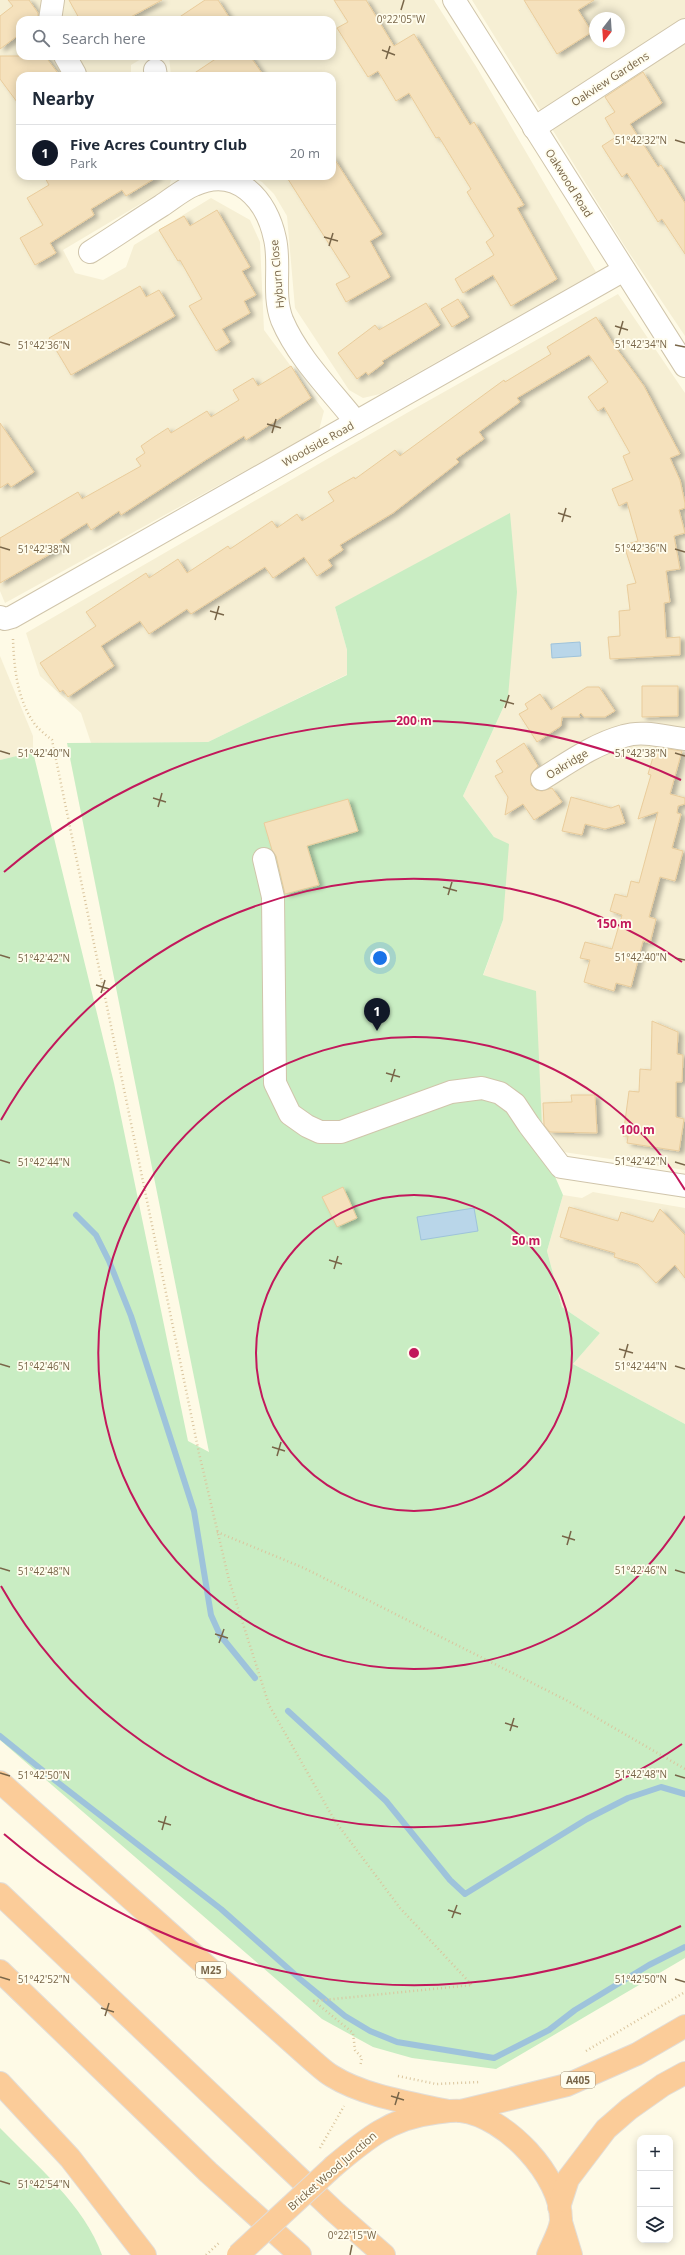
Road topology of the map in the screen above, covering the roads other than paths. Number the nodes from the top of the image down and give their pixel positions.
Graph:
1 (53, 0) edge
2 (454, 0) edge
3 (51, 16) edge
4 (685, 30) edge
5 (534, 128) junction
6 (192, 180) edge
7 (226, 180) edge
8 (90, 252) dead end
9 (624, 270) junction
10 (685, 366) edge
11 (356, 422) junction
12 (6, 617) edge
13 (685, 739) edge
14 (542, 780) dead end
15 (264, 859) dead end
16 (685, 1186) edge
17 (0, 1782) edge
18 (0, 1894) edge
19 (0, 1971) edge
20 (685, 2026) edge
21 (685, 2073) edge
22 (0, 2083) edge
23 (454, 2111) junction
24 (560, 2215) junction
25 (145, 2255) edge
26 (238, 2255) edge
27 (300, 2255) edge
28 (384, 2255) edge
29 (548, 2255) edge
30 (571, 2255) edge

1 - 3 street
2 - 5 street, Oakwood Road
4 - 5 street, Oakview Gardens
5 - 9 street, Oakwood Road
6 - 8 street, Hyburn Close
7 - 11 street, Hyburn Close
9 - 10 street, Oakwood Road
9 - 11 street, Woodside Road
11 - 12 street, Woodside Road
13 - 14 street, Oakridge
15 - 16 street
17 - 23 highway, M25
18 - 28 highway
19 - 27 highway
20 - 23 highway, A405
21 - 24 highway
22 - 25 highway
23 - 24 highway, Bricket Wood Junction
23 - 26 highway, Bricket Wood Junction, bridge
24 - 29 highway
24 - 30 highway, Bricket Wood Junction

